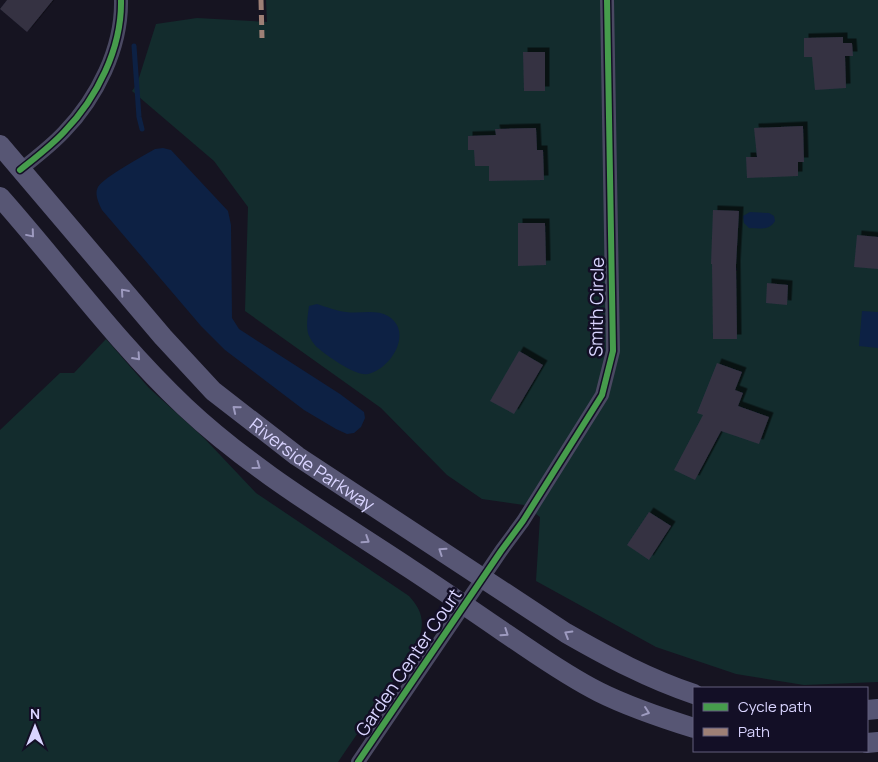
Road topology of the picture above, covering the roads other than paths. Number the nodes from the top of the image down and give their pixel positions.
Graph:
1 (121, 0) edge
2 (607, 0) edge
3 (0, 145) edge
4 (20, 170) junction
5 (0, 197) edge
6 (482, 578) junction
7 (464, 606) junction
8 (693, 694) edge
9 (693, 728) edge
10 (358, 762) edge

1 - 4 street
2 - 6 street, Smith Circle
3 - 4 main road, Riverside Parkway
6 -> 4 main road, Riverside Parkway
5 -> 7 main road, Riverside Parkway
6 - 7 street, Garden Center Court
8 -> 6 main road, Riverside Parkway
7 -> 9 main road, Riverside Parkway
7 - 10 street, Garden Center Court

